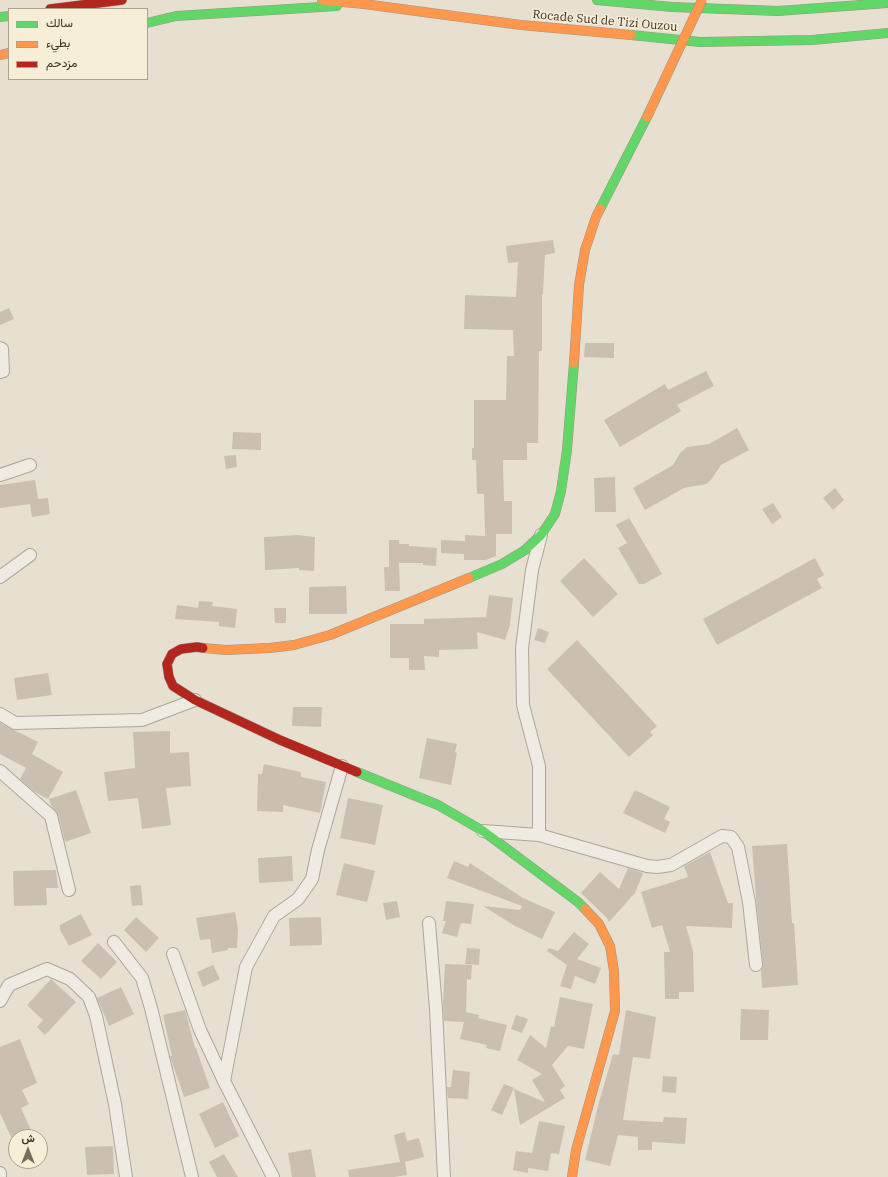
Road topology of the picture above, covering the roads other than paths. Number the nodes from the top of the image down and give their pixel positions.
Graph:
1 (122, 0) edge
2 (322, 0) edge
3 (598, 0) edge
4 (702, 0) edge
5 (888, 3) edge
6 (364, 4) junction
7 (58, 8) edge
8 (148, 23) edge
9 (888, 33) edge
10 (0, 348) edge
11 (0, 372) edge
12 (30, 465) dead end
13 (0, 475) edge
14 (541, 535) junction
15 (30, 555) dead end
16 (0, 577) edge
17 (195, 700) junction
18 (0, 714) edge
19 (342, 766) junction
20 (0, 771) edge
21 (483, 831) junction
22 (539, 835) junction
23 (69, 890) dead end
24 (429, 923) dead end
25 (114, 942) dead end
26 (173, 954) dead end
27 (756, 965) dead end
28 (0, 1001) edge
29 (224, 1081) junction
30 (0, 1173) edge
31 (0, 1177) edge
32 (126, 1177) edge
33 (192, 1177) edge
34 (273, 1177) edge
35 (444, 1177) edge
36 (572, 1177) edge

1 - 7 main road
2 - 6 main road, Rocade Sud de Tizi Ouzou
3 - 5 main road, Rocade Sud de Tizi Ouzou
4 - 14 main road, bridge
6 - 8 main road
6 - 9 main road, Rocade Sud de Tizi Ouzou
10 - 11 street
12 - 13 street
14 - 17 main road
14 - 22 street
15 - 16 street
17 - 18 street
17 - 19 main road
19 - 21 main road
19 - 29 street
20 - 23 street
21 - 22 street
21 - 36 main road
22 - 27 street
24 - 35 street
25 - 33 street
26 - 29 street
28 - 32 street
29 - 34 street
30 - 31 street

